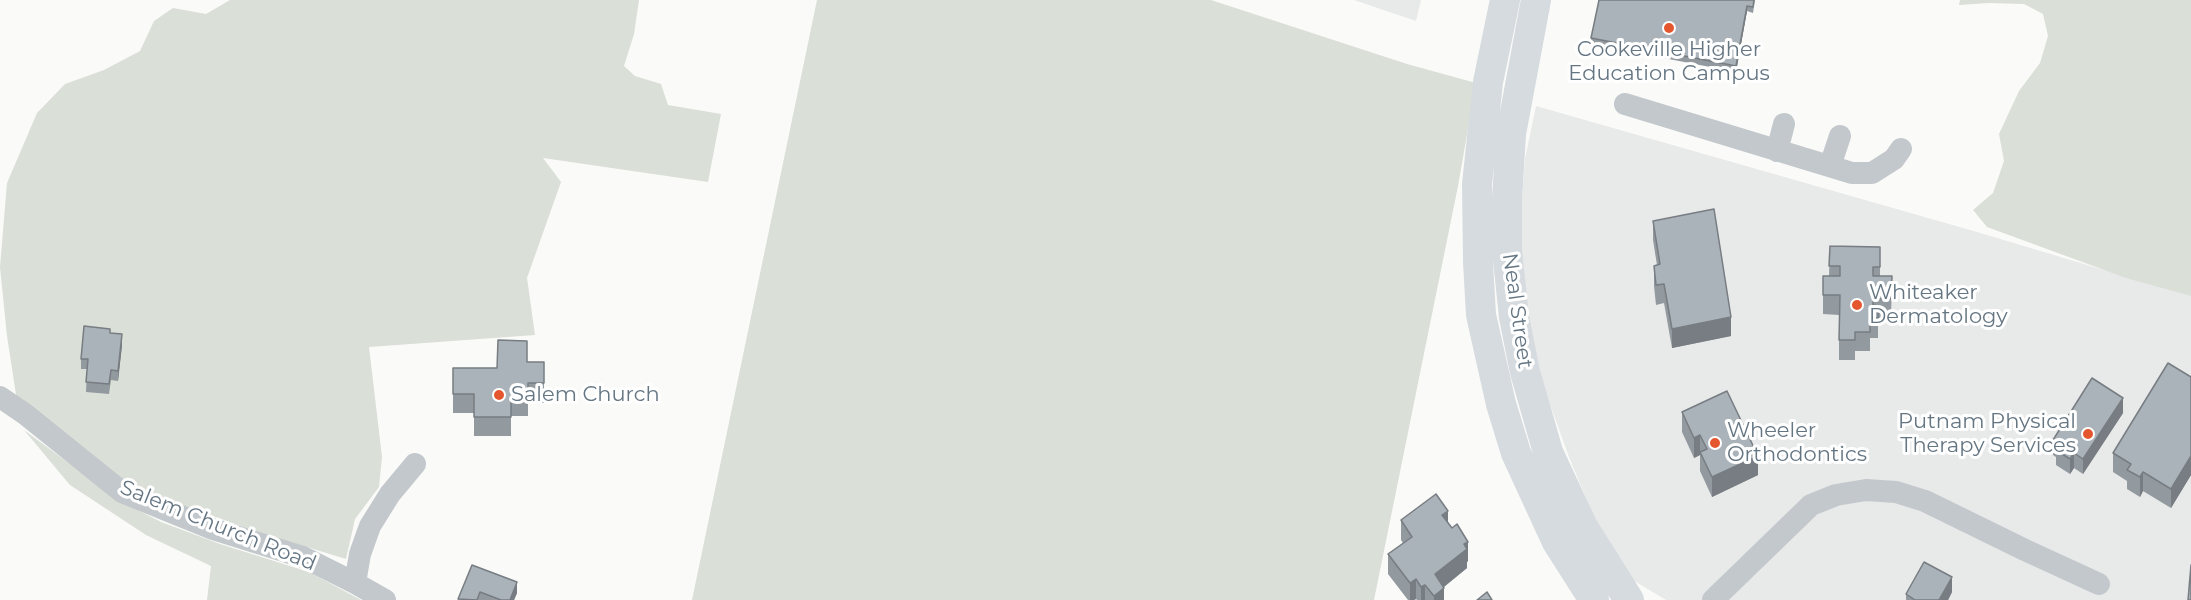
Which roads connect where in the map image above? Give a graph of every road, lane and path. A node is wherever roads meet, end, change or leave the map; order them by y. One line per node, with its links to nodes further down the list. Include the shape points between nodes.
1 (1505, 0): 10 (main road, Neal Street, via 1488,82 1476,184 1481,315)
2 (1536, 0): 9 (main road, Neal Street, via 1511,134 1507,200 1514,317)
3 (1625, 104): 7 (street)
4 (1784, 124): 7 (street)
5 (1840, 136): 8 (street)
6 (1901, 149): 8 (street, via 1894,159 1872,172 1852,173)
7 (1777, 151): 8 (street)
8 (1830, 166)
9 (1525, 372): 10 (main road); 17 (main road, Neal Street, via 1552,462 1583,527)
10 (1494, 377): 16 (main road, Neal Street, via 1516,453 1557,542)
11 (0, 397): 13 (street, Salem Church Road, via 122,492 213,529 303,557)
12 (415, 464): 13 (street, via 369,526)
13 (355, 583): 15 (street, Salem Church Road)
14 (2099, 584): 18 (street, via 1926,501 1896,492 1866,490 1836,495 1811,505)
15 (385, 600)
16 (1594, 600)
17 (1629, 600)
18 (1713, 600)

